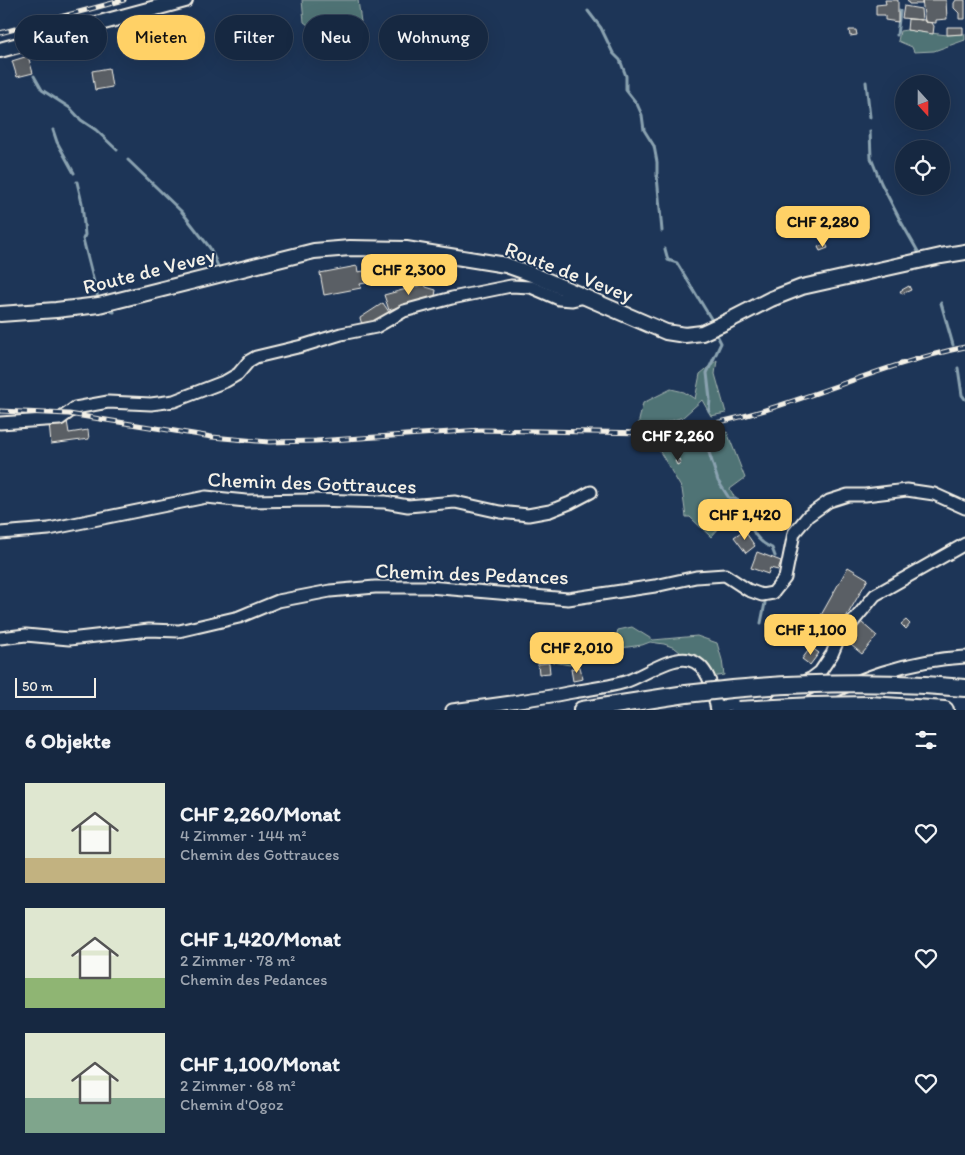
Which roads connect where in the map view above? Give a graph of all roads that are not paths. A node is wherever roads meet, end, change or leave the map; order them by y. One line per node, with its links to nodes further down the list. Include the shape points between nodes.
1 (185, 0): 2 (main road)
2 (0, 50)
3 (965, 252): 4 (main road, Route de Vevey, via 802,287 692,335 666,332)
4 (585, 297): 5 (main road, Route de Vevey, via 506,265 406,249 350,248 294,255 99,305); 6 (street, via 572,300 531,287 511,286 452,298 404,311 376,327 256,357 226,381 174,401 151,404 108,402 75,408 60,419)
5 (0, 314)
6 (0, 423)
7 (591, 492): 9 (street, Chemin des Gottrauces, via 550,511 528,515 455,502 408,506 385,502 246,501 206,497 49,529)
8 (965, 508): 11 (street, Chemin des Pedances, via 934,494 907,490 848,495 829,501 808,516 794,533 786,578 773,593 762,595 725,575 568,599 429,587 375,587 330,591 278,602 238,617 179,631 149,630 69,639)
9 (0, 532)
10 (965, 544): 16 (street, via 875,595 838,640 826,665 815,676 731,702)
11 (0, 638)
12 (965, 657): 18 (street, via 914,662 888,670)
13 (965, 688): 15 (highway, bridge, via 885,683 752,687)
14 (452, 710): 16 (street, via 610,686 686,659 704,671)
15 (582, 710)
16 (718, 710)
17 (738, 710): 19 (highway, bridge, via 870,705)
18 (793, 710)
19 (945, 710)

